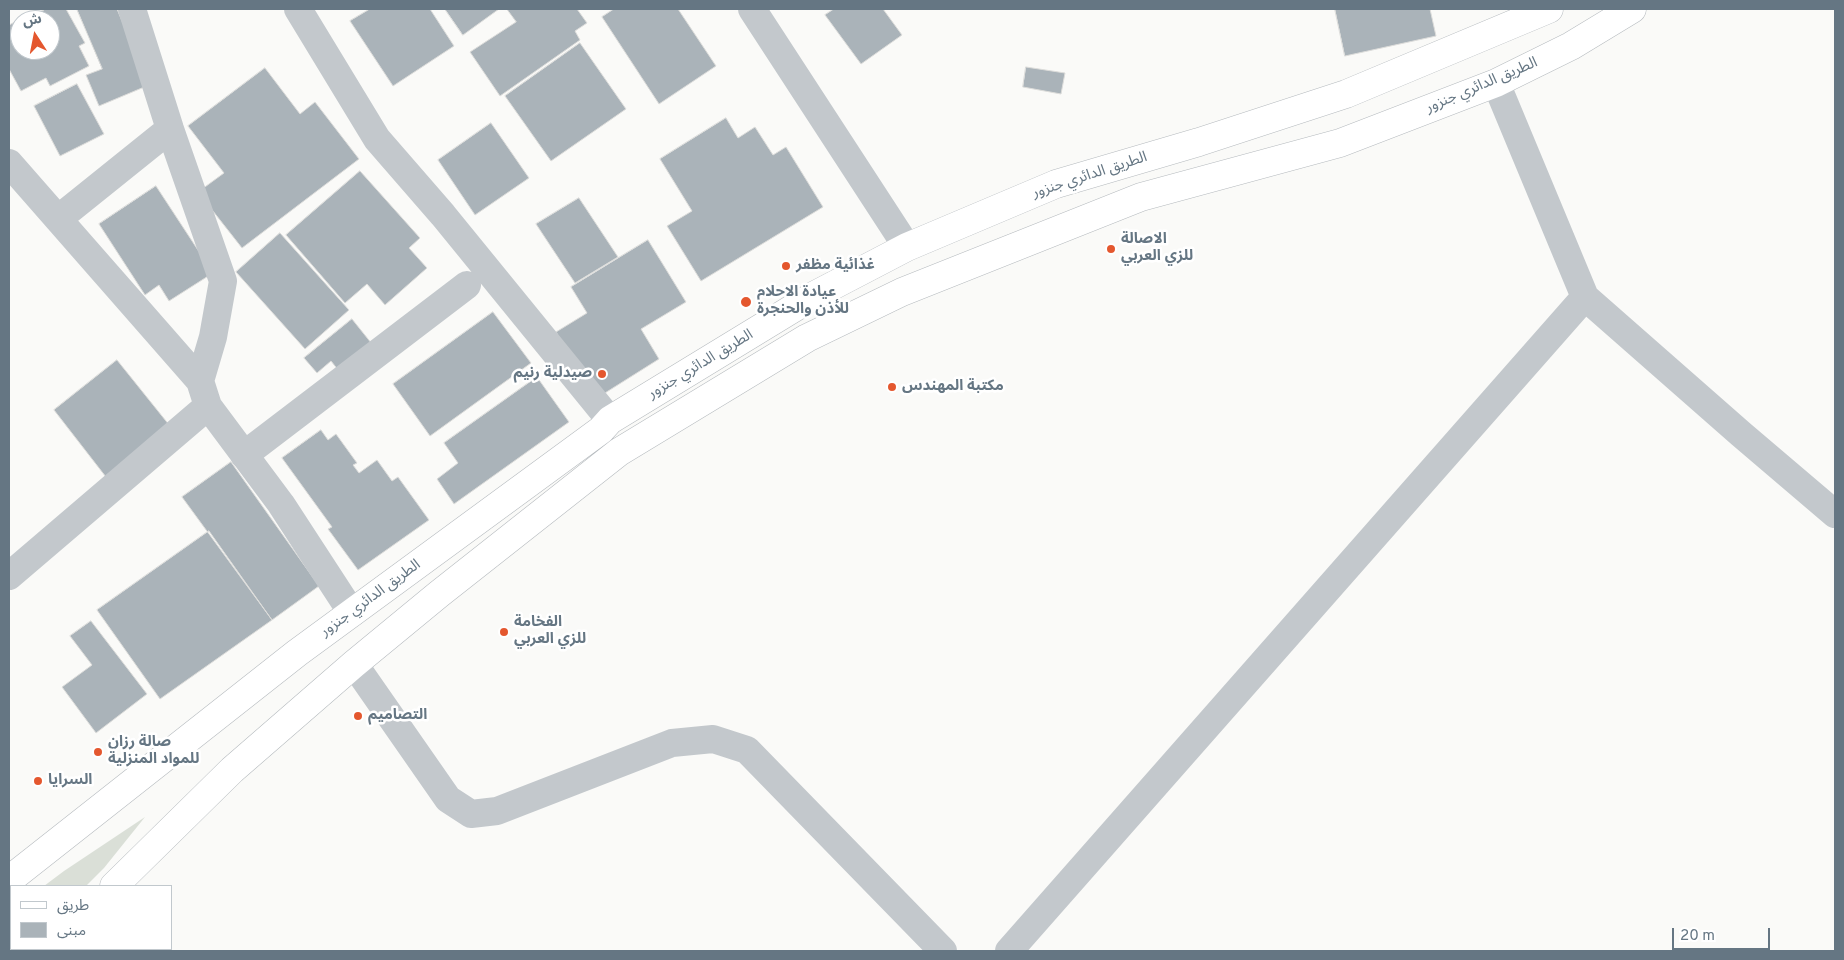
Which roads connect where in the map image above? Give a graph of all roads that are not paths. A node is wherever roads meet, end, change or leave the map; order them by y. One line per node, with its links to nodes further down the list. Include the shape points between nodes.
1 (132, 9): 7 (street)
2 (298, 9): 14 (street, via 377,139)
3 (752, 9): 10 (street)
4 (1549, 9): 10 (main road, الطريق الدائري جنزور, via 1346,94 1056,184)
5 (1632, 9): 6 (main road, الطريق الدائري جنزور, via 1571,46)
6 (1496, 83): 12 (street); 19 (main road, الطريق الدائري جنزور, via 1340,143 1141,198 902,292 807,338 619,452)
7 (170, 130): 9 (street); 13 (street, via 223,280)
8 (9, 164): 9 (street)
9 (58, 219): 13 (street)
10 (907, 247): 14 (main road, الطريق الدائري جنزور, via 815,295)
11 (467, 285): 15 (street)
12 (1585, 297): 16 (street); 25 (street)
13 (204, 394): 15 (street); 17 (street)
14 (610, 420): 18 (main road, الطريق الدائري جنزور, via 601,430)
15 (244, 455): 18 (street, via 281,504)
16 (1835, 514)
17 (9, 576)
18 (352, 613): 21 (main road, الطريق الدائري جنزور)
19 (354, 664): 20 (main road, الطريق الدائري جنزور, via 232,770); 24 (street, via 448,798 471,814 497,811 672,743 713,739 747,750)
20 (166, 836): 22 (main road, الطريق الدائري جنزور); 23 (main road)
21 (9, 880)
22 (115, 885)
23 (137, 885)
24 (943, 951)
25 (1009, 951)

